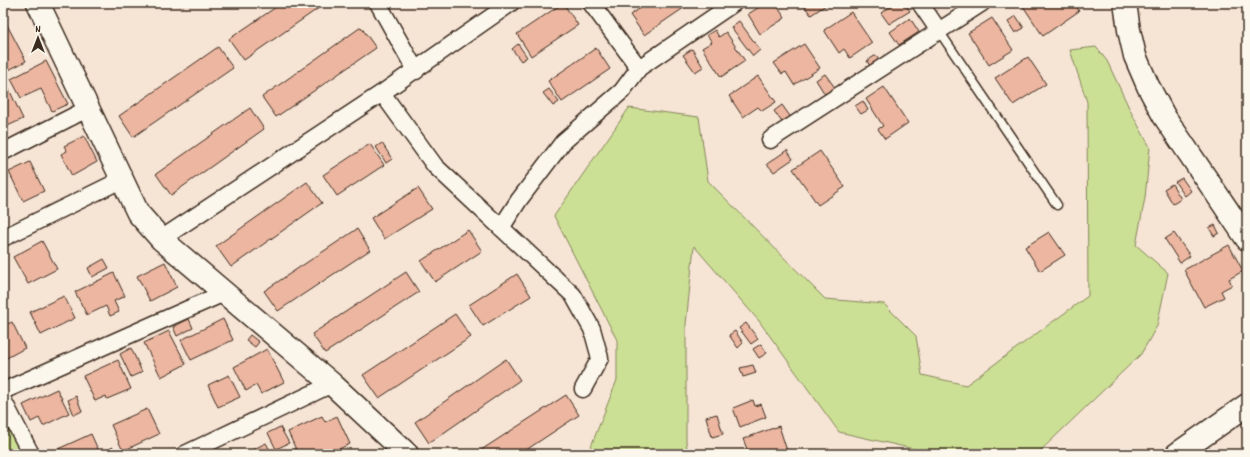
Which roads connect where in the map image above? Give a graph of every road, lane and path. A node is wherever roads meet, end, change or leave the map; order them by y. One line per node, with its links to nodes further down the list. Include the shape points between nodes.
1 (38, 3): 13 (street)
2 (378, 3): 11 (street)
3 (511, 3): 11 (street)
4 (591, 3): 10 (street)
5 (734, 3): 10 (street)
6 (920, 3): 9 (street)
7 (982, 3): 9 (street)
8 (1126, 3): 21 (street, via 1135,56 1148,86 1164,116)
9 (938, 31): 14 (street); 17 (lane)
10 (639, 68): 18 (street, via 622,91 563,142)
11 (416, 71): 12 (street)
12 (382, 94): 18 (street, via 435,166); 20 (street)
13 (88, 108): 15 (street); 16 (street)
14 (770, 140)
15 (3, 152)
16 (122, 180): 19 (street); 20 (street, via 138,213)
17 (1058, 205)
18 (501, 228): 24 (street, via 573,296 592,329 600,358)
19 (3, 238)
20 (162, 239): 22 (street)
21 (1247, 239)
22 (224, 293): 23 (street); 25 (street)
23 (332, 384): 29 (street); 30 (street)
24 (583, 389)
25 (3, 391)
26 (3, 400): 28 (street)
27 (1247, 405): 31 (street)
28 (31, 454)
29 (185, 454)
30 (407, 454)
31 (1177, 454)

